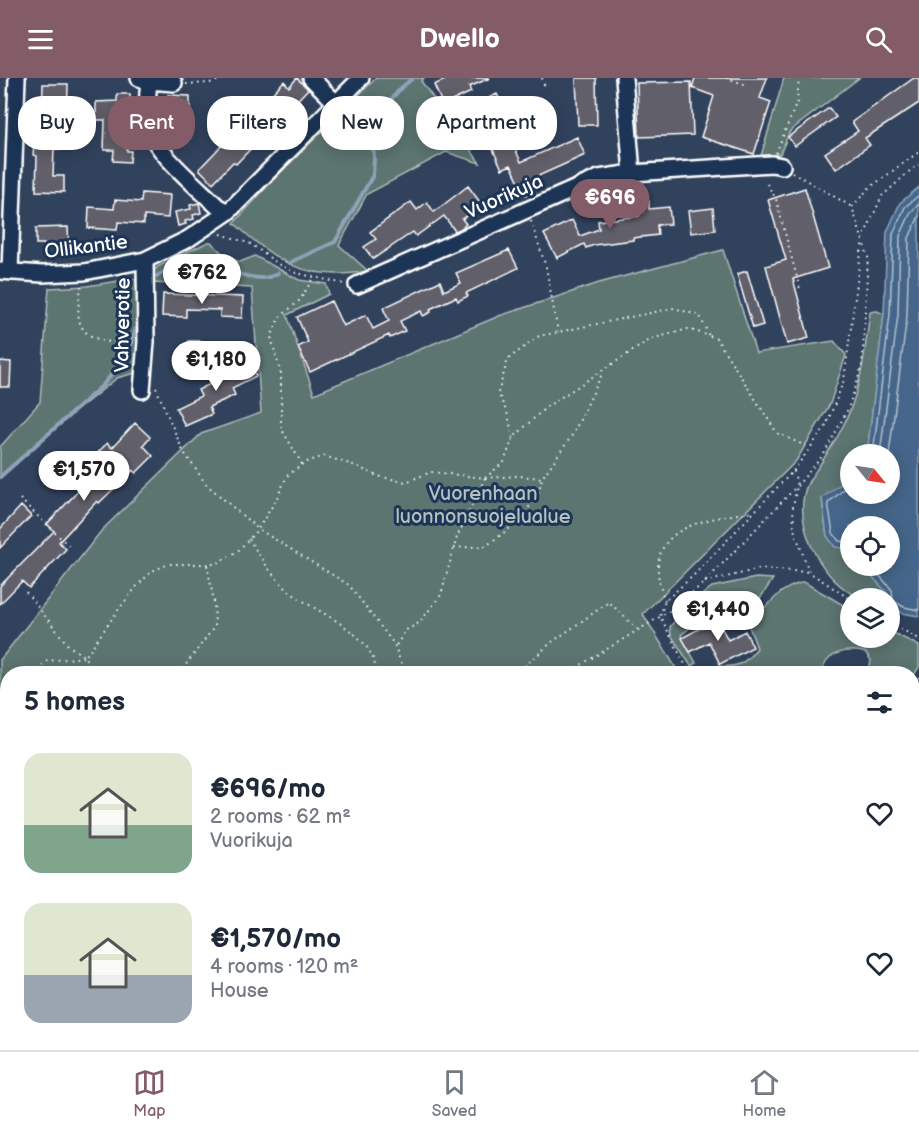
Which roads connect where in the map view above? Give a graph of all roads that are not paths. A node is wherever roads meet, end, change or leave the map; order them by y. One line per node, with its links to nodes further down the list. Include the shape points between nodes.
1 (17, 78): 14 (street)
2 (311, 78): 7 (street)
3 (361, 78): 8 (street, Ollikantie)
4 (624, 78): 11 (street)
5 (144, 80): 6 (street); 12 (street, via 151,134 164,153 218,207)
6 (174, 83)
7 (330, 96)
8 (342, 96)
9 (320, 118): 12 (street, Ollikantie)
10 (777, 165): 11 (street, Vuorikuja)
11 (632, 173): 15 (street, Vuorikuja, via 599,178)
12 (228, 212): 13 (street, Ollikantie, via 188,239)
13 (145, 260): 14 (street, Ollikantie, via 84,272); 16 (street, Vahverotie)
14 (5, 271)
15 (357, 285)
16 (143, 383)

